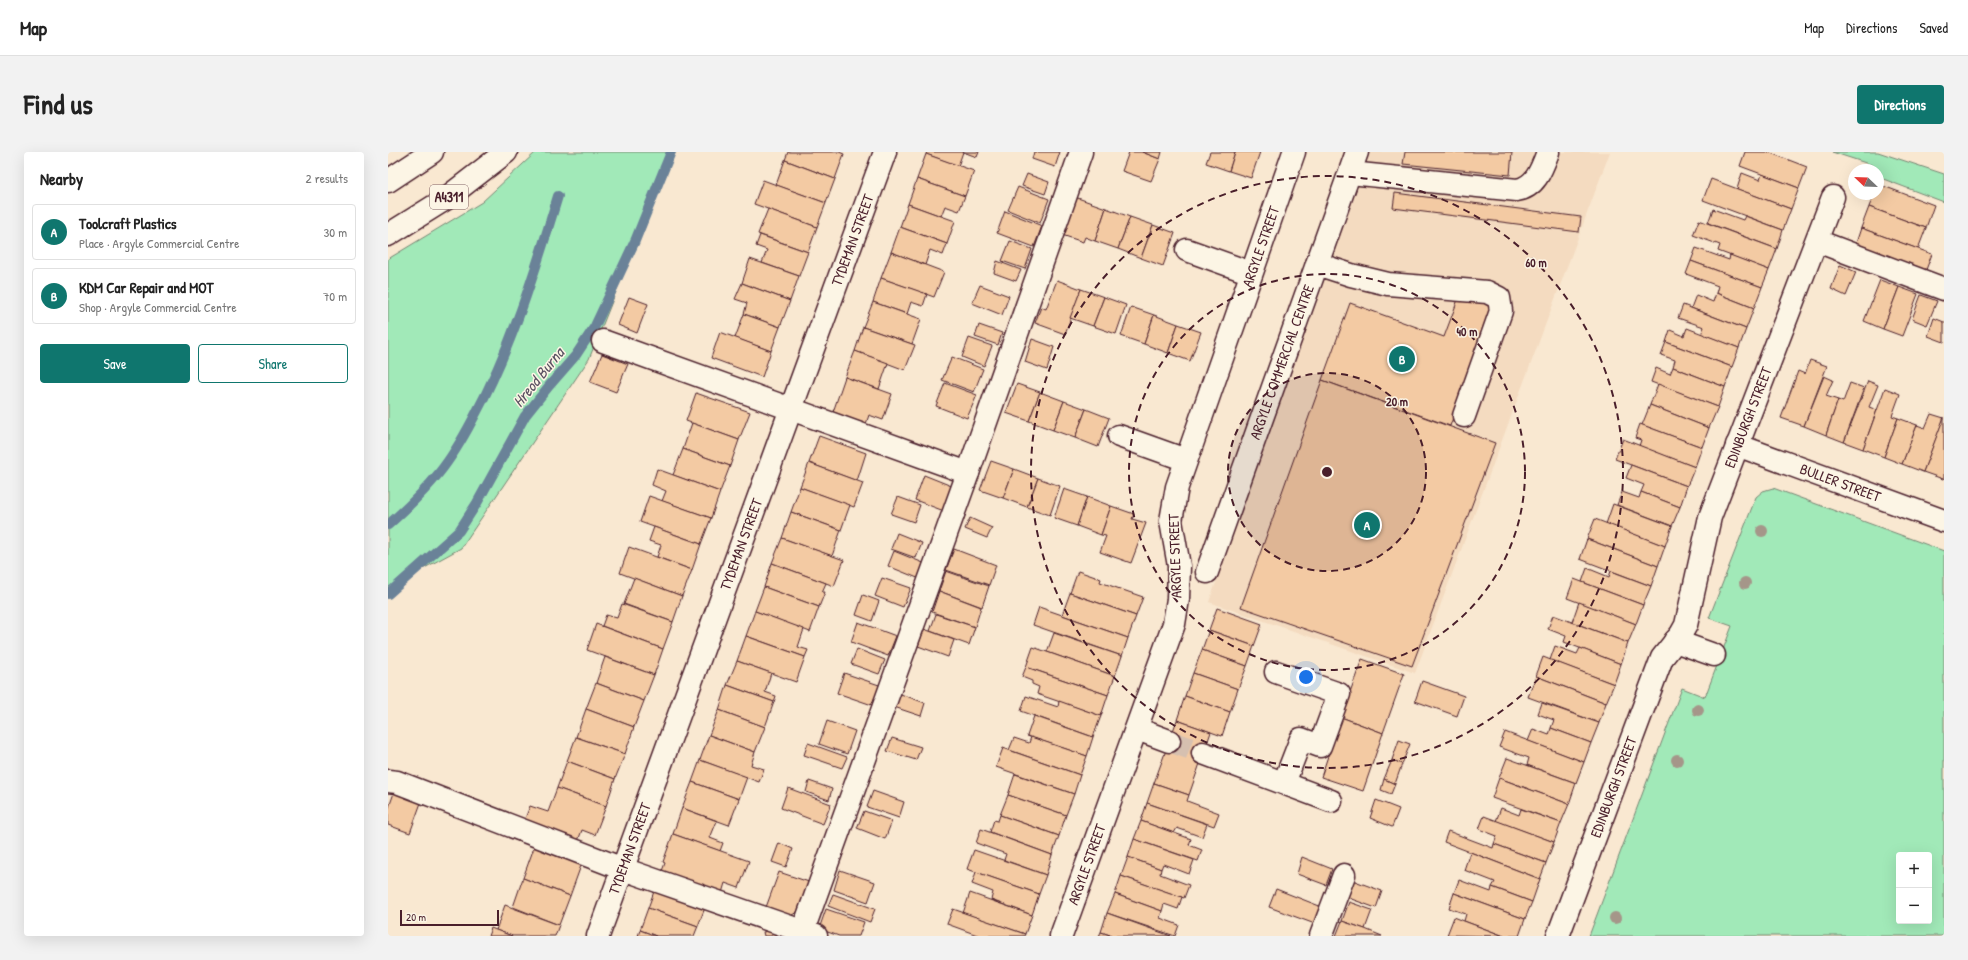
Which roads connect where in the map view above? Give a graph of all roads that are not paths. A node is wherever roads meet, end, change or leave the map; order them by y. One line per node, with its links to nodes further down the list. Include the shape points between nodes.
1 (432, 152): 9 (street)
2 (506, 152): 11 (street, A4311, via 444,200)
3 (885, 152): 18 (street, TYDEMAN STREET)
4 (1080, 152): 23 (street)
5 (1294, 152): 15 (street, ARGYLE STREET)
6 (1358, 152): 8 (street, ARGYLE COMMERCIAL CENTRE)
7 (1548, 152): 8 (street, via 1537,177 1524,189 1517,190)
8 (1350, 173): 14 (street, ARGYLE COMMERCIAL CENTRE)
9 (388, 180)
10 (1834, 197): 12 (street, EDINBURGH STREET)
11 (388, 235)
12 (1817, 241): 16 (street); 21 (street, EDINBURGH STREET)
13 (1187, 250): 15 (street)
14 (1317, 264): 19 (street, via 1388,284 1487,292 1499,298 1501,310); 25 (street, ARGYLE COMMERCIAL CENTRE)
15 (1251, 273): 22 (street, ARGYLE STREET)
16 (1944, 289)
17 (603, 341): 18 (street)
18 (791, 410): 23 (street); 35 (street, TYDEMAN STREET)
19 (1464, 416)
20 (1119, 436): 22 (street)
21 (1737, 445): 24 (street, BULLER STREET); 26 (street, EDINBURGH STREET, via 1710,517 1689,616)
22 (1186, 460): 29 (street, ARGYLE STREET, via 1177,487 1171,521 1179,566 1174,624)
23 (968, 473): 37 (street)
24 (1944, 521)
25 (1207, 572)
26 (1676, 641): 27 (street); 41 (street, EDINBURGH STREET, via 1662,658)
27 (1714, 655)
28 (1276, 672): 33 (street, via 1339,694 1320,746 1301,739)
29 (1137, 729): 30 (street); 39 (street, ARGYLE STREET)
30 (1169, 741)
31 (1203, 754): 33 (street)
32 (388, 781): 35 (street)
33 (1284, 783): 34 (street)
34 (1331, 801)
35 (623, 869): 37 (street); 38 (street, TYDEMAN STREET)
36 (1344, 875): 40 (street)
37 (807, 934)
38 (598, 936)
39 (1061, 936)
40 (1321, 936)
41 (1558, 936)

